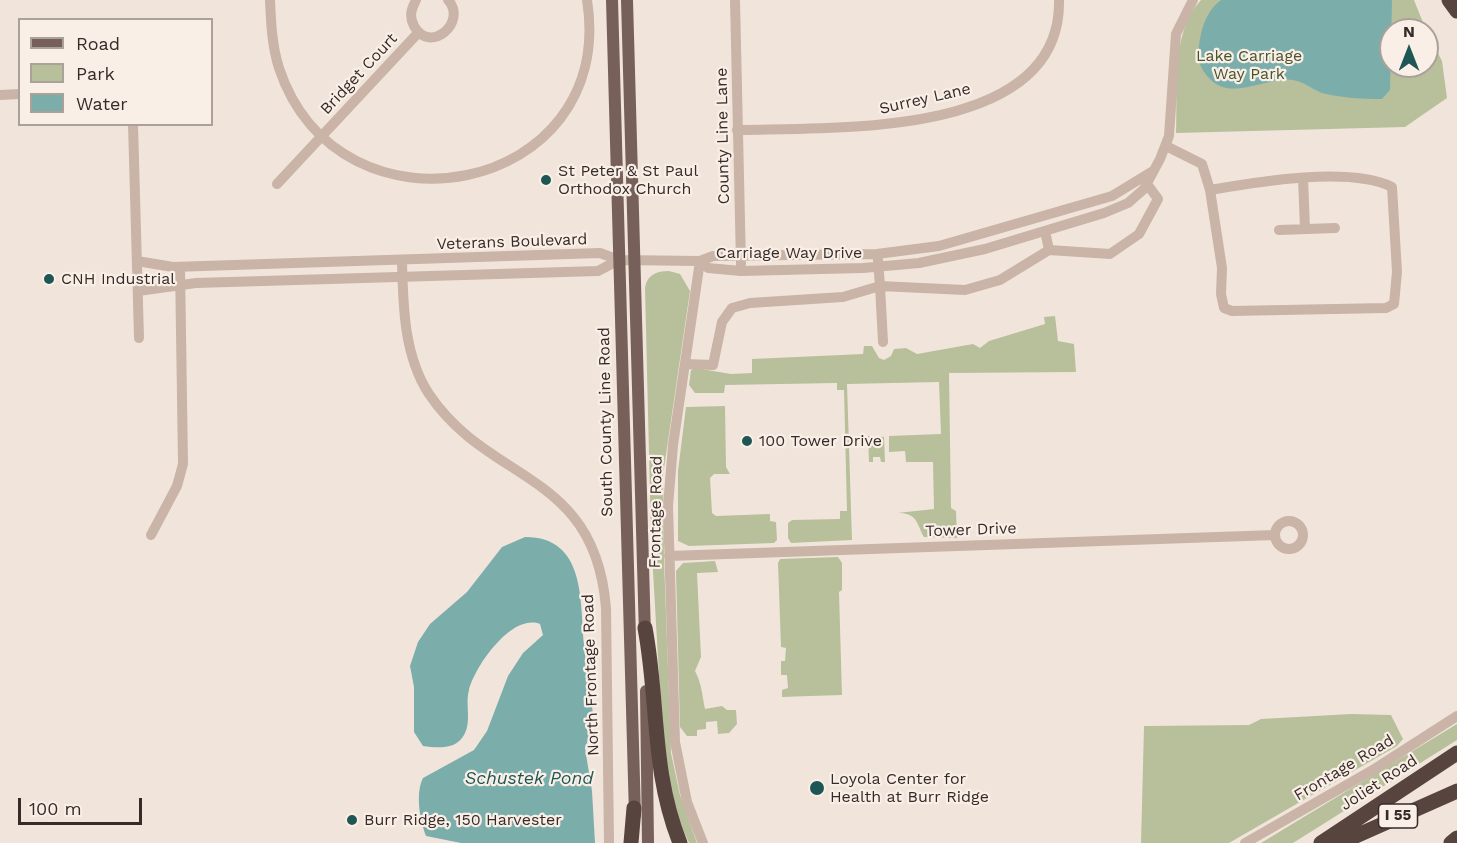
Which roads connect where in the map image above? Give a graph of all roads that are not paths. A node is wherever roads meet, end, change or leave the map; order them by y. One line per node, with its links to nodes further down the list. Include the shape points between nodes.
1 (270, 0): 17 (street, via 272,38 283,79 296,104)
2 (416, 0): 12 (street, Bridget Court, via 410,10)
3 (448, 0): 12 (street, Bridget Court, via 454,13 451,28 438,38)
4 (587, 0): 17 (street, via 590,40 580,84 550,132 513,159 469,176 422,180 366,165)
5 (612, 0): 35 (main road, South County Line Road)
6 (627, 0): 36 (main road, South County Line Road)
7 (735, 0): 16 (street, County Line Lane)
8 (1059, 0): 16 (street, Surrey Lane, via 1058,23 1046,53 1025,80 998,96 899,123)
9 (1192, 0): 18 (street, Carriage Way Drive, via 1176,34)
10 (1449, 0): 11 (highway)
11 (1457, 11)
12 (418, 33): 17 (street, Bridget Court)
13 (18, 94): 14 (street)
14 (0, 95)
15 (133, 126): 37 (street)
16 (737, 130): 33 (street, County Line Lane)
17 (321, 136): 21 (street, Bridget Court)
18 (1166, 146): 19 (street, Carriage Way Drive); 23 (street, via 1202,164)
19 (1153, 171): 22 (street, Carriage Way Drive); 24 (street, Carriage Way Drive, via 1112,196)
20 (1303, 178): 23 (street); 23 (street, via 1382,182 1392,187 1397,272 1394,304 1386,308 1224,308); 27 (street)
21 (277, 184)
22 (1147, 184): 25 (street, Carriage Way Drive, via 1128,203); 31 (street, via 1158,199 1139,234 1110,254)
23 (1210, 190)
24 (1085, 204): 25 (street); 30 (street, Carriage Way Drive)
25 (1090, 218): 29 (street, Carriage Way Drive)
26 (1335, 228): 27 (street)
27 (1305, 229): 28 (street)
28 (1279, 230)
29 (1045, 231): 31 (street); 34 (street, Carriage Way Drive)
30 (939, 246): 32 (street, Carriage Way Drive); 34 (street)
31 (1048, 250): 45 (street, via 1000,280 965,290)
32 (877, 254): 33 (street, Carriage Way Drive); 41 (street)
33 (741, 257): 39 (street, Carriage Way Drive, via 713,256); 42 (street, County Line Lane)
34 (941, 259): 41 (street, Carriage Way Drive)
35 (619, 260): 36 (street); 38 (street, Veterans Boulevard, via 600,253); 43 (street, Veterans Boulevard, via 598,270); 57 (main road, South County Line Road)
36 (634, 260): 39 (street); 53 (main road, South County Line Road)
37 (137, 261): 40 (street, Veterans Boulevard); 46 (street)
38 (402, 261): 40 (street, Veterans Boulevard); 43 (street, North Frontage Road)
39 (700, 261): 42 (street, Carriage Way Drive, via 708,268); 49 (street, Frontage Road)
40 (180, 267): 44 (street)
41 (879, 267): 42 (street, Carriage Way Drive); 45 (street)
42 (741, 271)
43 (402, 278): 44 (street, Veterans Boulevard); 59 (street, North Frontage Road, via 409,345 429,394 464,433 563,504 592,549 606,608)
44 (180, 284): 46 (street, Veterans Boulevard); 50 (street, via 183,464 177,486)
45 (880, 286): 48 (street); 49 (street, via 843,297 750,303 732,308 722,322 713,365)
46 (138, 291): 47 (street)
47 (139, 338)
48 (883, 342)
49 (685, 363): 52 (street, Frontage Road, via 673,445)
50 (152, 535)
51 (1275, 535): 52 (street, Tower Drive)
52 (669, 556): 64 (street, Frontage Road, via 675,742 687,802)
53 (645, 628): 62 (main road, South County Line Road); 63 (highway, via 652,664 657,752)
54 (1457, 716): 65 (street, Frontage Road)
55 (1457, 753): 66 (highway, Joliet Road)
56 (1457, 791): 67 (highway, I 55)
57 (634, 808): 60 (highway); 61 (main road, South County Line Road)
58 (1457, 838): 68 (highway)
59 (609, 843)
60 (631, 843)
61 (636, 843)
62 (648, 843)
63 (680, 843)
64 (704, 843)
65 (1245, 843)
66 (1321, 843)
67 (1340, 843)
68 (1451, 843)

